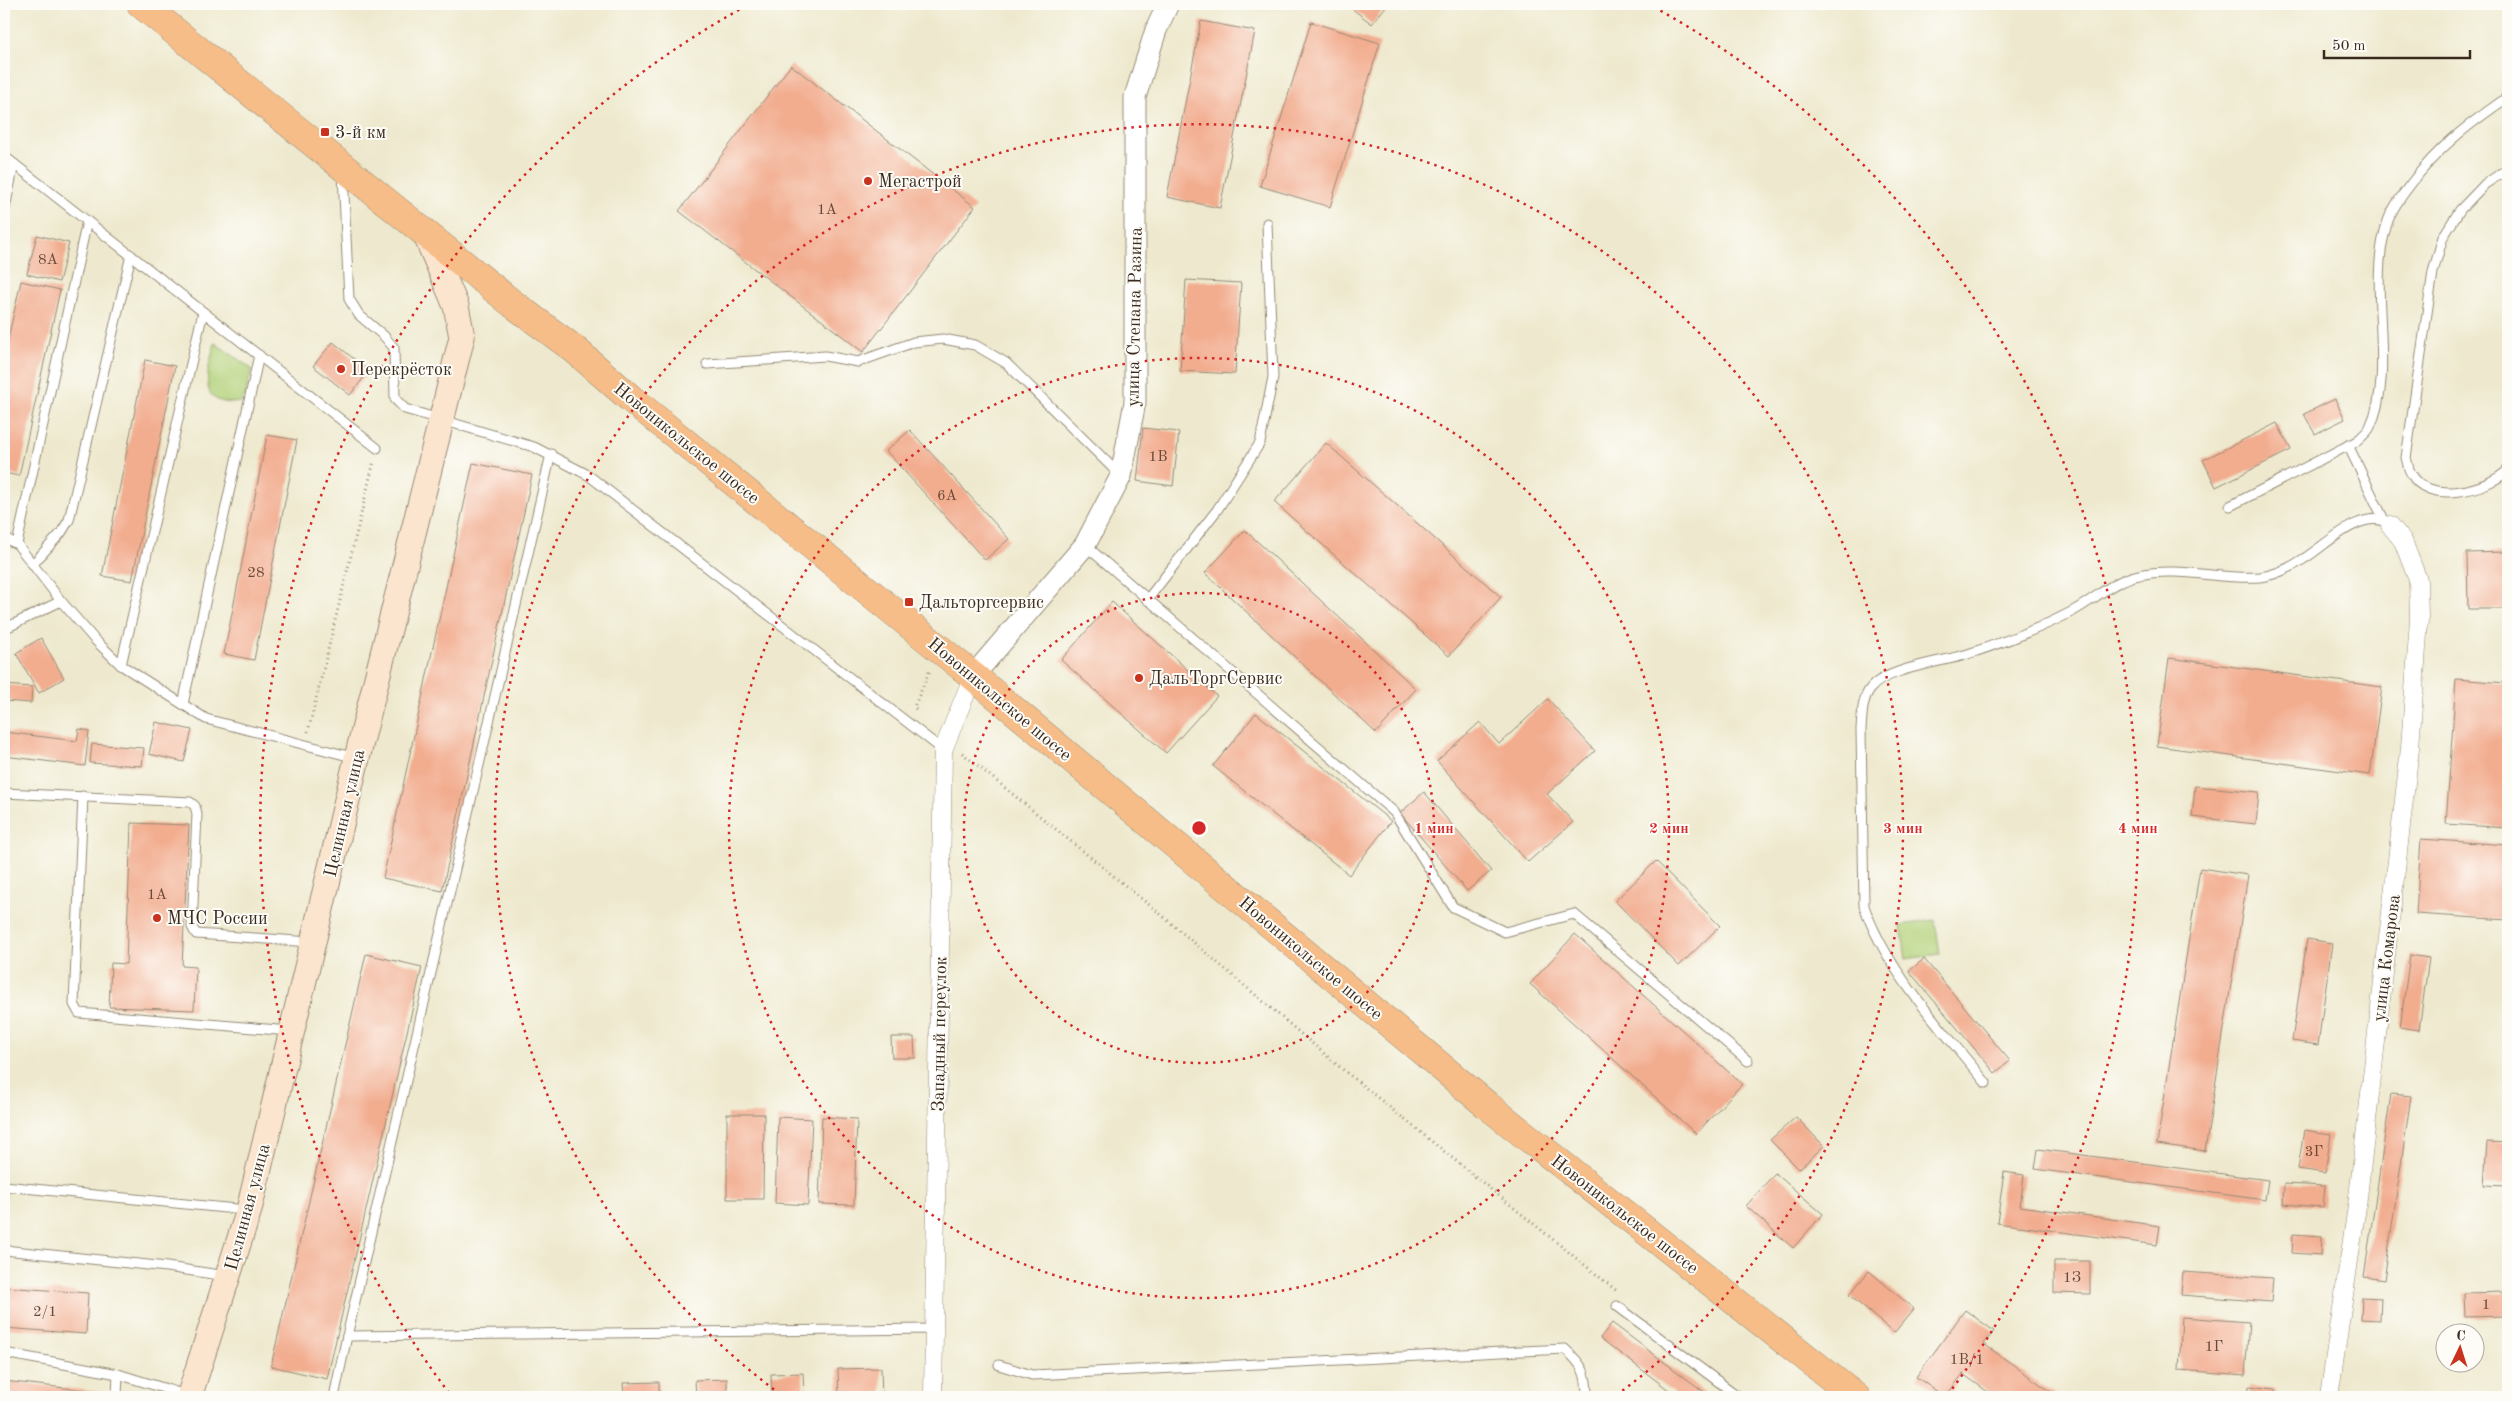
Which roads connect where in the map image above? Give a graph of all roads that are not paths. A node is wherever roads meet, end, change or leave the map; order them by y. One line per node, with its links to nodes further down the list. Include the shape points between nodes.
1 (142, 4): 6 (highway, Новоникольское шоссе)
2 (1168, 4): 21 (street, улица Степана Разина, via 1156,30 1135,97 1135,402)
3 (2508, 97): 17 (lane, via 2466,126 2430,158 2399,199 2387,223 2378,288 2382,357 2378,398 2370,428)
4 (4, 156): 5 (lane)
5 (14, 164): 8 (lane); 9 (lane)
6 (342, 166): 11 (highway, Новоникольское шоссе); 16 (lane, via 349,299 359,315 394,348 395,399 405,409)
7 (2508, 169): 20 (lane, via 2485,184 2460,210 2443,237 2433,272 2406,458 2414,477 2434,491 2470,490)
8 (4, 213)
9 (87, 221): 12 (lane); 25 (lane)
10 (1266, 222): 28 (lane, via 1273,377 1260,443 1217,510)
11 (424, 231): 16 (main road, Целинная улица, via 456,306 462,337); 32 (highway, Новоникольское шоссе, via 574,349)
12 (131, 255): 13 (lane); 27 (lane, via 69,520)
13 (203, 312): 14 (lane); 31 (lane)
14 (259, 355): 18 (lane); 33 (lane)
15 (707, 364): 21 (lane, via 825,356 858,362 914,342 943,339 975,345 1006,363)
16 (441, 420): 19 (lane, via 495,434); 35 (main road, Целинная улица)
17 (2348, 445): 22 (lane); 23 (lane)
18 (377, 448)
19 (551, 454): 34 (lane, via 588,475); 48 (lane)
20 (2508, 470)
21 (1121, 476): 26 (street, улица Степана Разина)
22 (2230, 506)
23 (2387, 522): 41 (lane, via 2370,519 2342,531 2304,559 2260,577 2138,575 2018,638 1955,659 1908,669 1886,677 1870,689 1861,729 1864,906 1874,934 1905,982); 59 (street, улица Комарова, via 2404,541 2418,580 2419,619 2411,738 2358,1196)
24 (4, 538): 25 (lane)
25 (17, 544): 27 (lane)
26 (1085, 545): 28 (lane); 32 (street, улица Степана Разина)
27 (33, 564): 29 (lane)
28 (1147, 600): 40 (lane, via 1394,812 1453,907 1505,932 1574,914)
29 (61, 601): 30 (lane); 31 (lane)
30 (4, 629)
31 (121, 665): 33 (lane)
32 (973, 676): 34 (street, Западный переулок); 58 (highway, Новоникольское шоссе, via 1488,1106)
33 (183, 704): 35 (lane, via 206,719)
34 (945, 745): 47 (street, Западный переулок)
35 (357, 758): 38 (main road, Целинная улица)
36 (4, 793): 37 (lane)
37 (83, 796): 38 (lane, via 190,802 195,806 192,927 196,934); 39 (lane, via 74,1004 79,1013)
38 (314, 942): 39 (main road, Целинная улица)
39 (292, 1032): 43 (main road, Целинная улица)
40 (1748, 1061)
41 (1986, 1083)
42 (4, 1186): 43 (lane)
43 (249, 1210): 45 (main road, Целинная улица)
44 (4, 1250): 45 (lane)
45 (228, 1276): 53 (main road, Целинная улица)
46 (1617, 1306): 57 (lane)
47 (934, 1329): 48 (lane); 55 (street, Западный переулок)
48 (347, 1336): 54 (lane)
49 (4, 1353): 51 (lane)
50 (999, 1365): 56 (lane, via 1032,1375 1565,1349 1580,1362 1587,1379)
51 (118, 1374): 52 (lane); 53 (lane)
52 (117, 1397)
53 (190, 1397)
54 (334, 1397)
55 (933, 1397)
56 (1587, 1397)
57 (1739, 1397)
58 (1856, 1397)
59 (2328, 1397)

